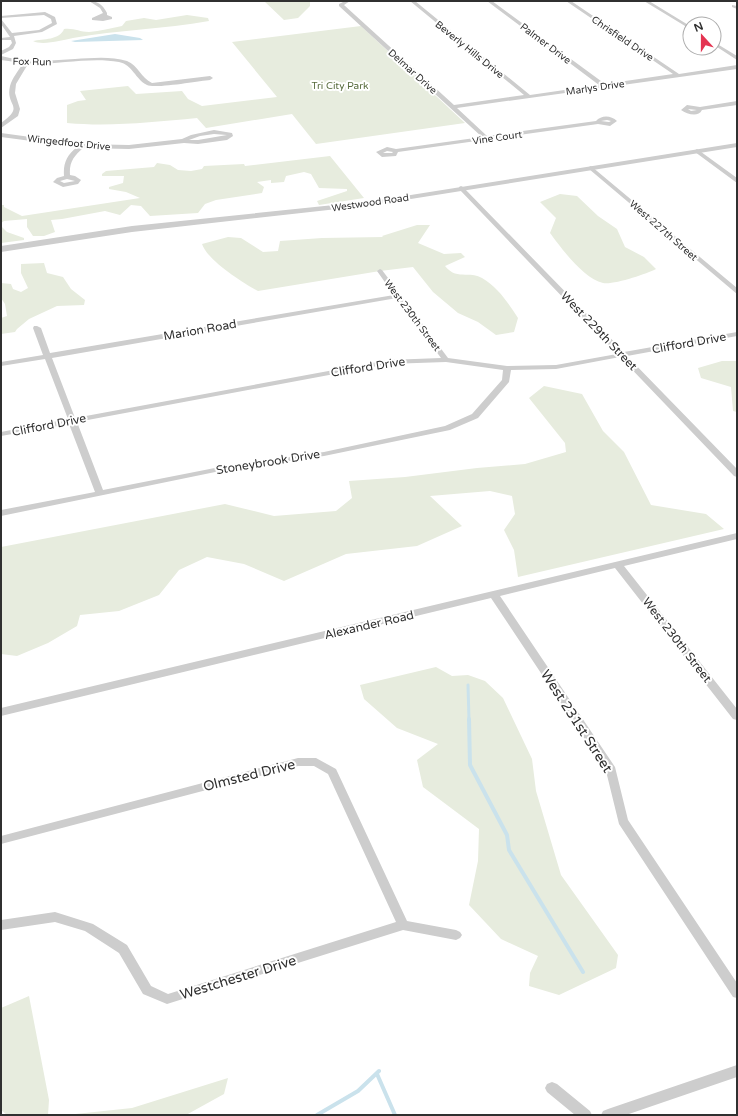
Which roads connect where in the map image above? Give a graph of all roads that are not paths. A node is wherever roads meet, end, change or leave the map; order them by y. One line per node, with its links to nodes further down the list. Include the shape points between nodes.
1 (92, 1): 7 (street, via 103,8)
2 (412, 1): 21 (street, Beverly Hills Drive)
3 (489, 1): 20 (street, Palmer Drive)
4 (568, 1): 18 (street, Chrisfield Drive)
5 (646, 1): 9 (street)
6 (345, 2): 23 (street, Delmar Drive, via 342,6)
7 (104, 15)
8 (1, 19): 10 (street); 10 (street, via 45,13 53,18 55,23 35,33)
9 (682, 23)
10 (12, 37): 11 (street); 13 (street, via 14,44)
11 (1, 39)
12 (722, 48): 15 (street)
13 (1, 53)
14 (1, 58): 16 (street, Fox Run)
15 (737, 58)
16 (26, 62): 19 (street, Fox Run, via 124,62 131,65 143,81 151,85); 26 (street, via 13,84 12,93 17,109 15,116)
17 (737, 67): 18 (street, Marlys Drive)
18 (679, 76): 20 (street, Marlys Drive)
19 (210, 78)
20 (604, 86): 21 (street, Marlys Drive)
21 (528, 96): 23 (street, Marlys Drive)
22 (737, 103): 24 (street)
23 (453, 107): 28 (street, Delmar Drive)
24 (700, 109)
25 (598, 122): 28 (street, Vine Court)
26 (1, 126)
27 (1, 135): 31 (street, Wingedfoot Drive)
28 (486, 138): 32 (street, Vine Court)
29 (184, 140): 29 (street, Wingedfoot Drive, via 198,142 230,136 228,132 220,131 190,136); 31 (street, Wingedfoot Drive, via 129,147)
30 (737, 145): 33 (street, Westwood Road)
31 (82, 146): 35 (street, via 70,157 66,165)
32 (396, 151)
33 (697, 151): 34 (street, Westwood Road); 36 (street)
34 (592, 168): 37 (street, Westwood Road); 40 (street, West 227th Street)
35 (67, 177)
36 (737, 181)
37 (462, 188): 38 (street, Westwood Road, via 373,203 132,229); 44 (street, West 229th Street)
38 (1, 249)
39 (380, 271): 41 (street, West 230th Street)
40 (737, 292)
41 (398, 296): 45 (street, Marion Road); 46 (street, West 230th Street)
42 (37, 328): 45 (street)
43 (737, 334): 44 (street, Clifford Drive)
44 (622, 355): 48 (street, Clifford Drive, via 556,367); 51 (street, West 229th Street)
45 (49, 356): 47 (street, Marion Road); 49 (street)
46 (446, 360): 48 (street, Clifford Drive); 49 (street, Clifford Drive, via 388,362)
47 (1, 364)
48 (507, 368): 52 (street, Stoneybrook Drive, via 506,380 475,416 447,428 324,454 225,468)
49 (72, 420): 50 (street, Clifford Drive); 52 (street)
50 (1, 434)
51 (737, 474)
52 (100, 494): 53 (street, Stoneybrook Drive)
53 (1, 513)
54 (737, 536): 55 (street, Alexander Road)
55 (618, 565): 56 (street, Alexander Road); 58 (street, West 230th Street)
56 (495, 596): 57 (street, Alexander Road); 63 (street, West 231st Street, via 611,770 623,821)
57 (1, 712)
58 (737, 716)
59 (1, 840): 61 (street, Olmsted Drive, via 298,762 316,762 332,772)
60 (1, 925): 61 (street, Westchester Drive, via 55,917 89,927 123,949 147,990 168,999)
61 (403, 925): 62 (street, Westchester Drive)
62 (456, 935)
63 (737, 993)
64 (737, 1071): 67 (street)
65 (552, 1088): 66 (street)
66 (585, 1115)
67 (608, 1115)

